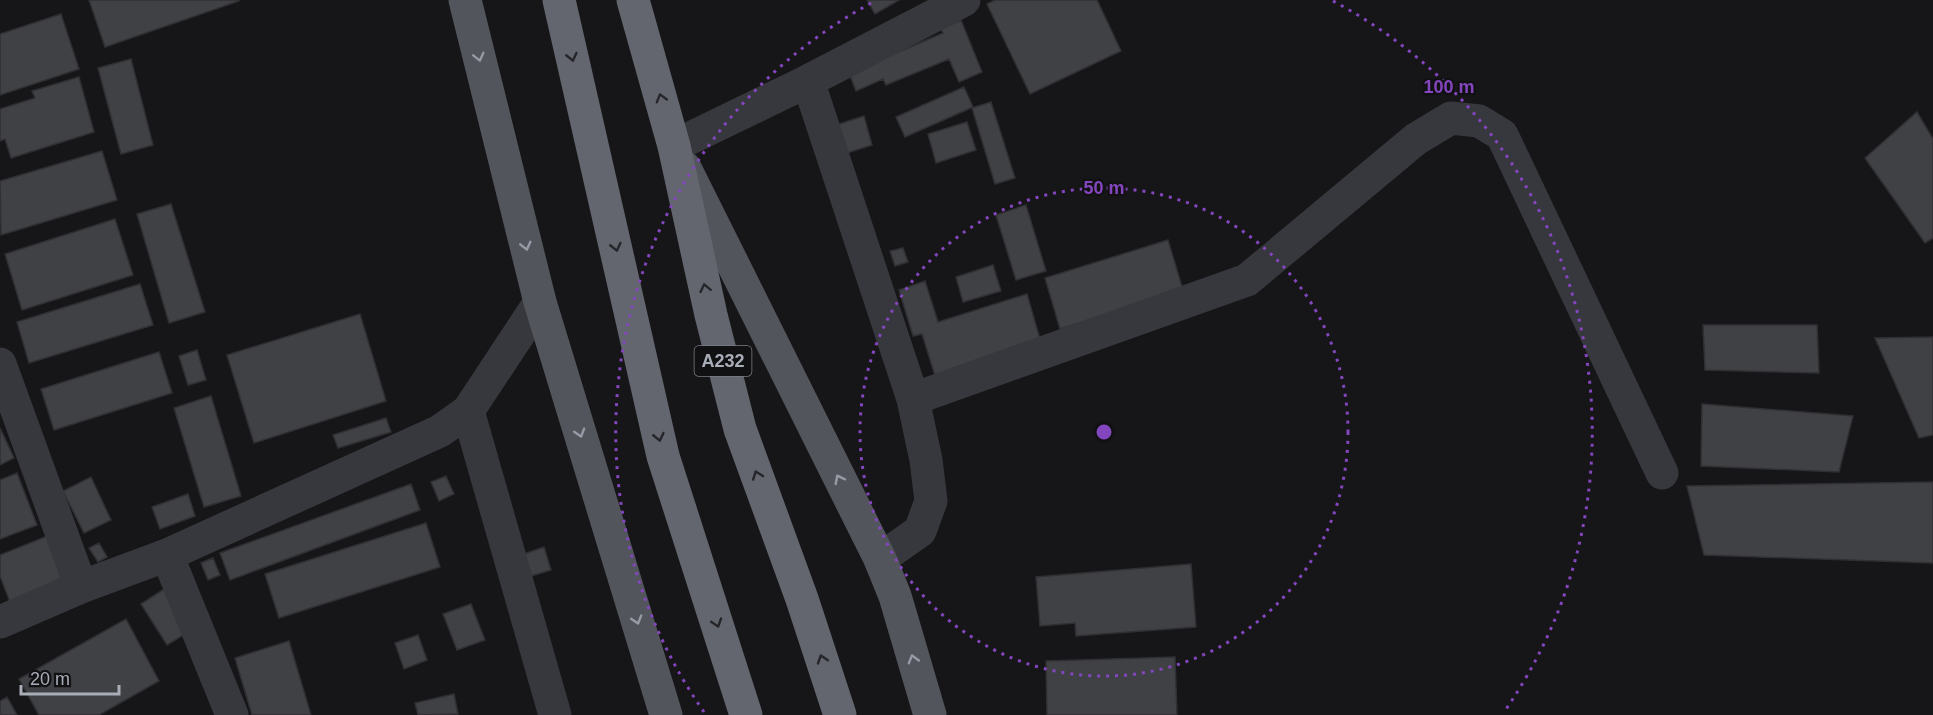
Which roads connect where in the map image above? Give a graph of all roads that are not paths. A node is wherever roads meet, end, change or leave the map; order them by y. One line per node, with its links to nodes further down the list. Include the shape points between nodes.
1 (465, 0): 7 (main road, one-way to 7)
2 (559, 0): 19 (highway, one-way to 19, via 663,456)
3 (633, 0): 6 (highway, A232, one-way to 3)
4 (964, 0): 5 (street)
5 (808, 81): 6 (street); 9 (street)
6 (674, 146): 13 (main road, one-way to 6); 20 (highway, A232, one-way to 6, via 740,429)
7 (540, 302): 10 (street); 18 (main road, one-way to 18)
8 (0, 364): 14 (street)
9 (913, 399): 11 (street, via 1247,280 1416,139 1451,118 1479,121 1502,135); 13 (street, via 931,501 920,531)
10 (468, 411): 12 (street, via 440,431); 17 (street)
11 (1662, 473)
12 (167, 555): 14 (street); 16 (street)
13 (880, 559): 21 (main road, one-way to 13)
14 (81, 587): 15 (street)
15 (0, 622)
16 (232, 715)
17 (555, 715)
18 (666, 715)
19 (746, 715)
20 (840, 715)
21 (930, 715)

